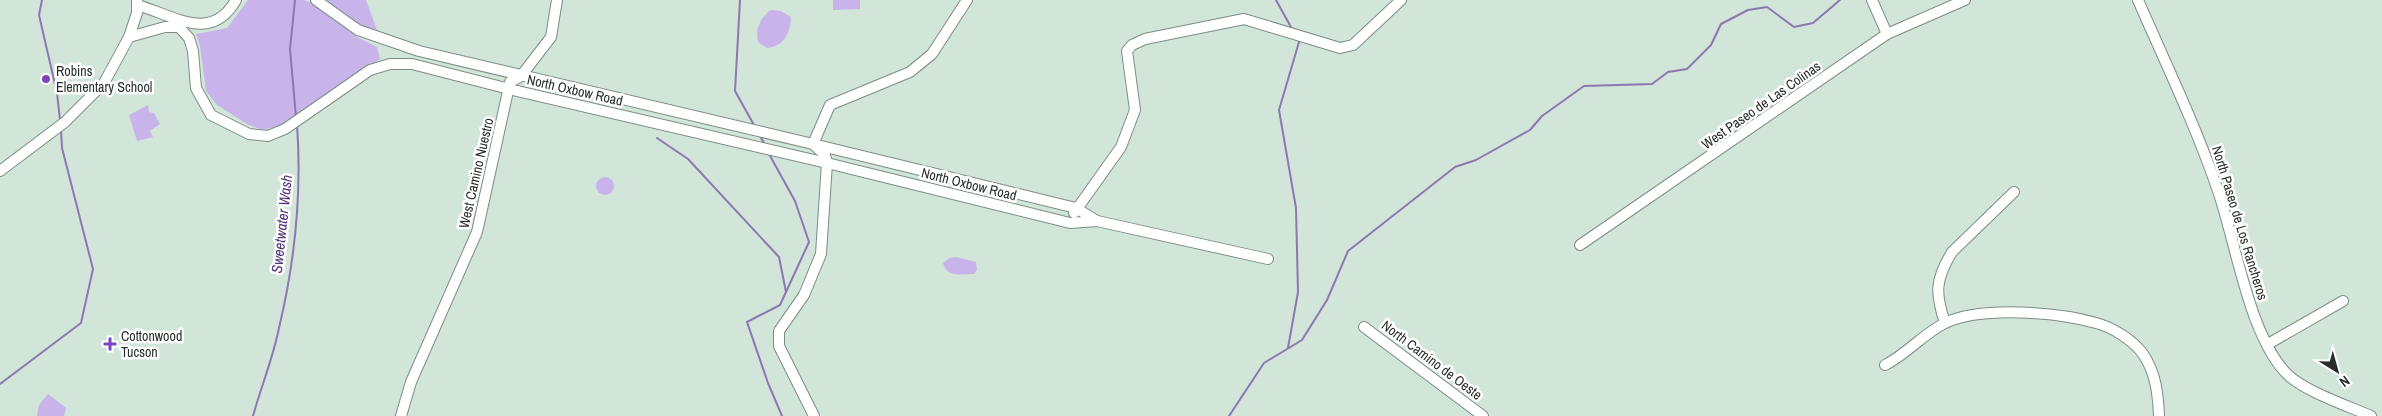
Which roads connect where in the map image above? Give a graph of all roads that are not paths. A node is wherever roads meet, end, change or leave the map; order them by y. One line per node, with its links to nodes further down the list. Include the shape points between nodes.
1 (236, 0): 9 (street, via 220,20 201,25 180,21)
2 (316, 0): 12 (street, North Oxbow Road, via 358,30 376,38 419,52)
3 (557, 0): 12 (street, via 551,37)
4 (967, 0): 14 (street, via 932,54 910,72 830,104)
5 (1401, 0): 18 (street, via 1353,44 1340,48 1244,19 1132,44 1127,51 1135,110 1121,147)
6 (1872, 0): 10 (street)
7 (1964, 0): 10 (street, West Paseo de Las Colinas)
8 (2138, 0): 26 (street, North Paseo de Los Rancheros, via 2197,134 2215,182 2256,320)
9 (137, 3): 11 (street, via 138,12)
10 (1887, 34): 21 (street, West Paseo de Las Colinas)
11 (129, 37): 13 (street, North Oxbow Road, via 165,27 179,28 189,38 196,88 212,115 249,134 268,136 285,128 370,70 390,64 412,64); 16 (street, via 104,83 64,122)
12 (521, 76): 13 (street, via 510,82); 14 (street, North Oxbow Road)
13 (509, 89): 15 (street, North Oxbow Road); 28 (street, West Camino Nuestro, via 477,232 411,382)
14 (813, 144): 15 (street, via 825,155); 18 (street, North Oxbow Road)
15 (827, 163): 20 (street, North Oxbow Road); 29 (street, via 821,254 804,295 779,331 779,346)
16 (0, 171)
17 (2014, 192): 24 (street, via 1952,252 1945,263 1937,284)
18 (1076, 208): 19 (street, North Oxbow Road); 20 (street)
19 (1097, 220): 20 (street, North Oxbow Road); 22 (street, North Oxbow Road)
20 (1070, 223)
21 (1580, 245)
22 (1268, 259)
23 (2343, 302): 26 (street)
24 (1946, 323): 27 (street); 31 (street, via 2008,311 2096,323 2116,331 2142,353 2153,372)
25 (1364, 327): 30 (street, North Camino de Oeste)
26 (2268, 344): 32 (street, North Paseo de Los Rancheros, via 2287,375)
27 (1886, 365)
28 (401, 416)
29 (814, 416)
30 (1483, 416)
31 (2159, 416)
32 (2371, 416)

